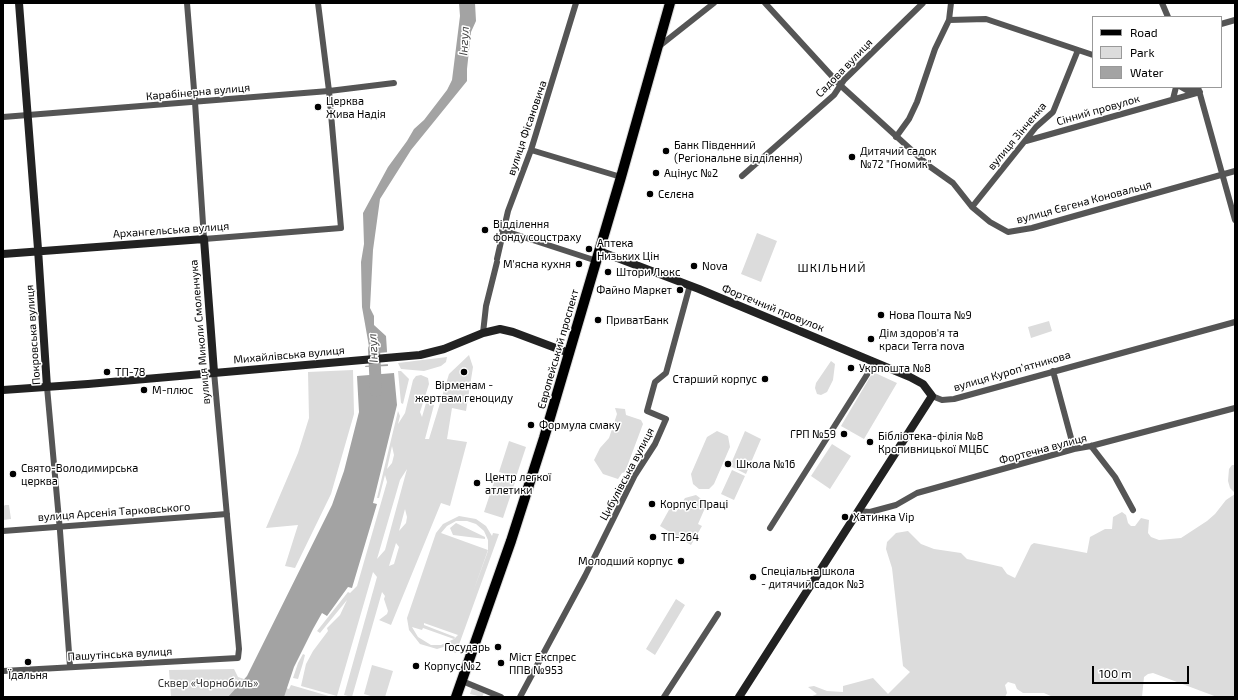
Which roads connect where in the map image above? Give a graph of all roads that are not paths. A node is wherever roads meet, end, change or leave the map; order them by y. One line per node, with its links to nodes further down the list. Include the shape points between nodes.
1 (19, 3): 26 (street, Покровська вулиця)
2 (187, 3): 25 (street, вулиця Миколи Смоленчука)
3 (318, 3): 23 (street)
4 (576, 3): 30 (street, вулиця Фісановича)
5 (670, 3): 15 (main road, Європейський проспект)
6 (714, 3): 15 (street)
7 (765, 3): 19 (street, вулиця Євгена Коновальця)
8 (923, 3): 19 (street, Садова вулиця)
9 (951, 3): 12 (street)
10 (1162, 3): 11 (street)
11 (1168, 16)
12 (949, 20): 16 (street, via 986,19); 28 (street, via 934,49 909,119)
13 (1235, 20): 14 (street)
14 (1222, 24)
15 (656, 49): 34 (main road, Європейський проспект)
16 (1078, 50): 17 (street); 29 (street, вулиця Зінченка, via 1053,112 1036,127)
17 (1092, 55)
18 (394, 83): 23 (street, Карабінерна вулиця)
19 (840, 85): 28 (street, вулиця Євгена Коновальця); 33 (street, Садова вулиця, via 834,95)
20 (1176, 88): 24 (street)
21 (1183, 88): 22 (street, via 1188,91)
22 (1199, 89): 24 (street, Сінний провулок); 32 (street)
23 (329, 91): 25 (street, Карабінерна вулиця); 38 (street, Архангельська вулиця, via 341,228)
24 (1173, 99): 29 (street, Сінний провулок)
25 (195, 102): 26 (street, Карабінерна вулиця); 38 (street, вулиця Миколи Смоленчука)
26 (27, 115): 27 (street, Карабінерна вулиця); 39 (street, Покровська вулиця)
27 (3, 117)
28 (896, 137): 35 (street, вулиця Євгена Коновальця, via 929,166 953,182)
29 (1026, 141): 35 (street, вулиця Зінченка)
30 (531, 150): 34 (street); 37 (street, вулиця Фісановича)
31 (1235, 171): 32 (street, вулиця Євгена Коновальця)
32 (1223, 175): 35 (street, вулиця Євгена Коновальця, via 1032,228 1008,232 990,222); 36 (street)
33 (742, 176)
34 (621, 177): 41 (main road, Європейський проспект)
35 (972, 207)
36 (1235, 220)
37 (502, 230): 41 (street, Фортечний провулок); 44 (street, вулиця Фісановича, via 486,306)
38 (204, 239): 39 (street, Архангельська вулиця); 48 (street, вулиця Миколи Смоленчука)
39 (38, 251): 40 (street, Архангельська вулиця); 49 (street, Покровська вулиця)
40 (3, 254)
41 (598, 256): 42 (street, Фортечний провулок); 45 (main road, Європейський проспект)
42 (690, 285): 46 (street, Фортечний провулок); 68 (street, Цибулівська вулиця, via 666,373 656,382 647,411 666,419)
43 (1235, 322): 47 (street, вулиця Куропʼятникова)
44 (484, 333): 45 (street, Михайлівська вулиця, via 504,329); 48 (street, Михайлівська вулиця, via 432,352)
45 (569, 354): 65 (main road, Європейський проспект, via 511,541)
46 (874, 362): 51 (street, Фортечний провулок, via 923,384); 59 (street)
47 (1053, 371): 51 (street, вулиця Куропʼятникова, via 954,399 942,400); 54 (street)
48 (214, 372): 49 (street, Михайлівська вулиця); 57 (street, вулиця Миколи Смоленчука)
49 (47, 387): 50 (street, Михайлівська вулиця); 58 (street, Покровська вулиця)
50 (3, 390)
51 (932, 396): 56 (street)
52 (1235, 408): 53 (street, Фортечна вулиця)
53 (1091, 446): 54 (street, Фортечна вулиця); 55 (street, via 1115,477)
54 (1074, 449): 56 (street, Фортечна вулиця, via 917,492 896,505 870,512)
55 (1133, 510)
56 (858, 511): 70 (street)
57 (227, 514): 58 (street, вулиця Арсенія Тарковського); 62 (street, вулиця Миколи Смоленчука)
58 (60, 526): 60 (street, вулиця Арсенія Тарковського); 63 (street, Покровська вулиця)
59 (770, 528)
60 (3, 531)
61 (718, 614): 69 (street)
62 (238, 658): 63 (street, Пашутінська вулиця)
63 (70, 666): 64 (street, Пашутінська вулиця)
64 (3, 671)
65 (462, 681): 66 (main road, Європейський проспект); 67 (street)
66 (456, 697)
67 (501, 697)
68 (520, 697)
69 (664, 697)
70 (739, 697)

